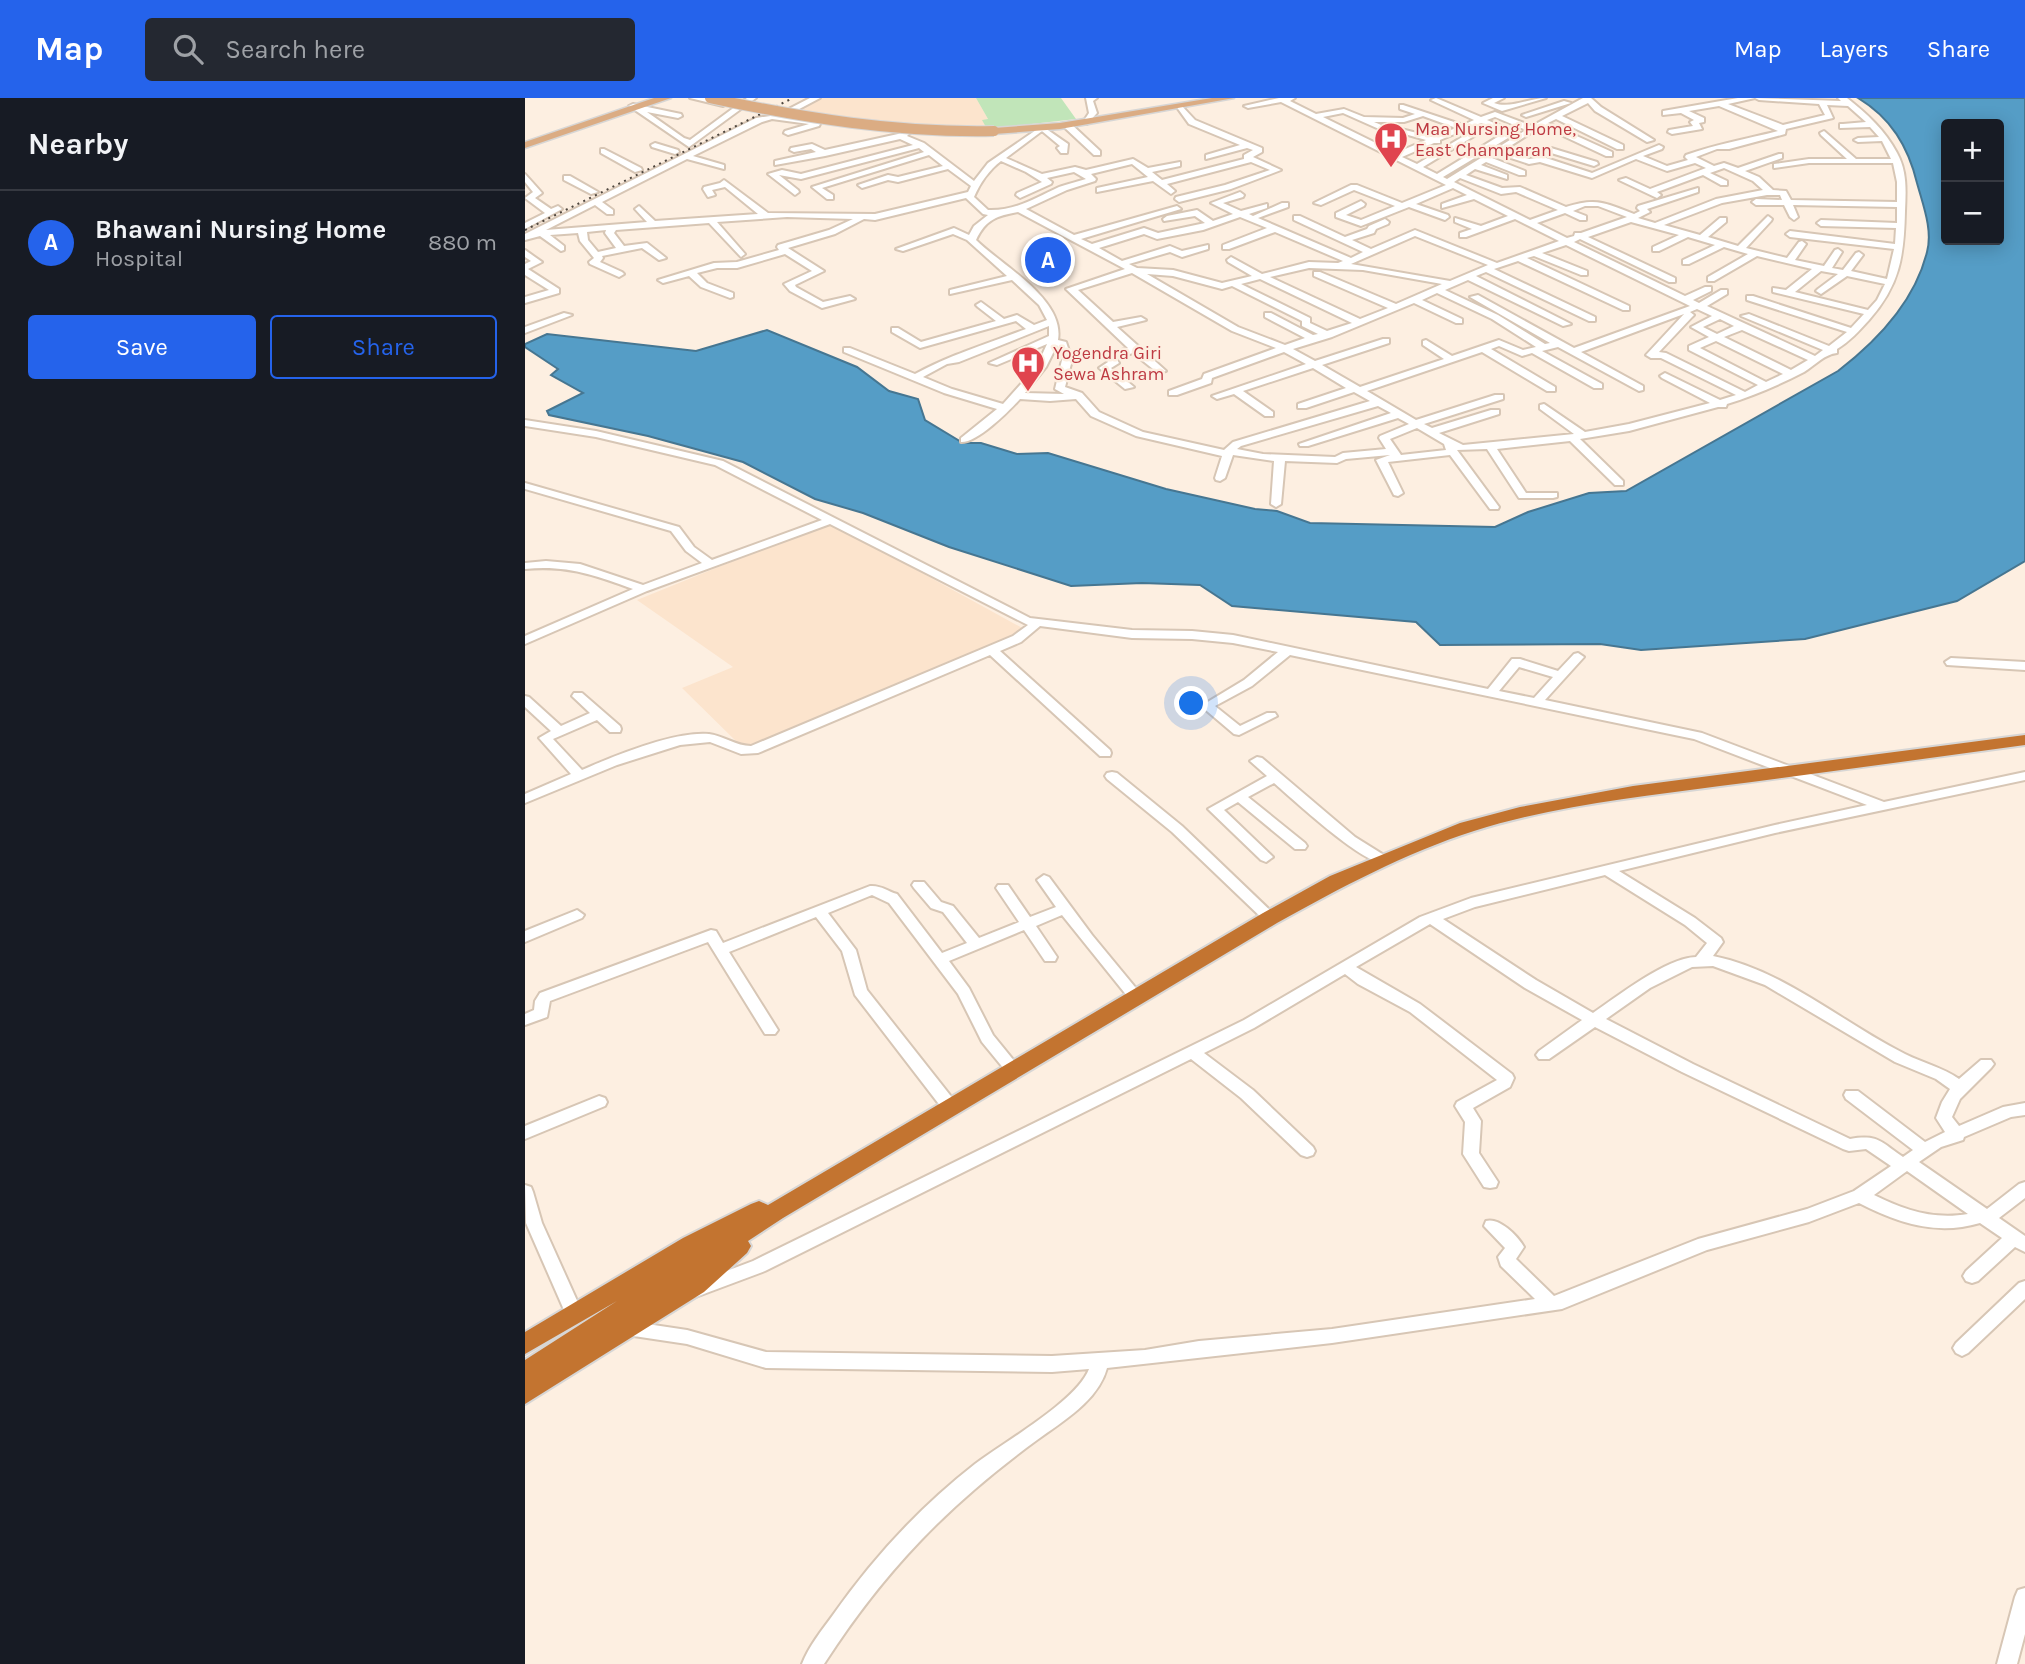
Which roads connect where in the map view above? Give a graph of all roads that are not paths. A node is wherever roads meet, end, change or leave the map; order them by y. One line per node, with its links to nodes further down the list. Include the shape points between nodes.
1 (641, 98): 63 (main road)
2 (652, 98): 63 (main road)
3 (666, 98): 29 (main road)
4 (694, 98): 24 (street)
5 (710, 98): 32 (main road, bridge)
6 (723, 98): 24 (street)
7 (806, 98): 32 (street)
8 (816, 98): 32 (street)
9 (1093, 98): 43 (street, via 1089,100 1093,113)
10 (1219, 98): 21 (main road)
11 (1229, 98): 21 (main road)
12 (1500, 98): 13 (street, via 1487,103 1504,109)
13 (1542, 98)
14 (1555, 98): 27 (street)
15 (1751, 98): 22 (street)
16 (1759, 98): 23 (street)
17 (1288, 99): 26 (street); 37 (street, via 1289,105)
18 (1588, 99): 27 (street); 61 (street)
19 (1435, 100): 40 (street)
20 (1846, 101): 23 (street); 46 (street)
21 (1203, 102): 25 (main road)
22 (1718, 102): 28 (street); 49 (street)
23 (1821, 102): 49 (street, via 1830,116)
24 (746, 103): 68 (street)
25 (1180, 106): 43 (main road); 66 (street, via 1192,122)
26 (1248, 106)
27 (1571, 106): 33 (street); 35 (street); 36 (street)
28 (1683, 106): 31 (street); 55 (street, via 1702,120 1694,122 1699,127)
29 (634, 107): 34 (street); 63 (main road); 68 (street)
30 (1403, 107): 38 (street)
31 (1666, 113)
32 (777, 115): 42 (street); 50 (main road, bridge, via 911,130); 68 (street)
33 (1581, 115)
34 (678, 116)
35 (1526, 116)
36 (1556, 116): 41 (street, via 1620,143); 44 (street)
37 (1313, 117): 39 (street, via 1342,110); 83 (street)
38 (1421, 118): 39 (street); 51 (street)
39 (1363, 120): 53 (street)
40 (1480, 120): 45 (street); 51 (street); 52 (street, via 1498,114)
41 (1590, 121)
42 (820, 122): 56 (street); 58 (street)
43 (1087, 122): 47 (main road)
44 (1542, 123): 52 (street); 79 (street)
45 (1490, 124): 98 (street); 112 (street, via 1510,133)
46 (1873, 124): 48 (street); 60 (street)
47 (1067, 125): 50 (main road); 77 (street)
48 (1843, 126)
49 (1782, 128): 87 (street, via 1782,132 1689,156)
50 (1042, 129): 58 (street); 72 (street, via 1065,146 1061,148); 84 (street)
51 (1460, 130): 62 (street)
52 (1534, 130): 73 (street)
53 (1388, 131)
54 (1405, 131): 62 (street)
55 (1672, 132)
56 (788, 133)
57 (1824, 133): 88 (street)
58 (904, 134): 65 (street); 78 (street)
59 (1858, 139): 60 (street)
60 (1884, 139): 94 (street)
61 (1650, 140)
62 (1437, 141): 83 (street)
63 (525, 142)
64 (655, 145): 74 (street)
65 (921, 145): 75 (street); 123 (street, via 801,177 772,174)
66 (1248, 145): 82 (street); 85 (street, via 1259,150 1247,156)
67 (1659, 148): 80 (street)
68 (690, 150): 74 (street); 89 (street); 128 (street)
69 (793, 150): 78 (street, via 812,146)
70 (1551, 150): 93 (street)
71 (604, 151): 101 (street)
72 (1064, 151)
73 (1499, 151): 80 (street, via 1592,176); 86 (street)
74 (675, 152): 101 (street)
75 (931, 152): 97 (street); 130 (street, via 816,187)
76 (1769, 152): 81 (street)
77 (1097, 153)
78 (825, 154): 90 (street)
79 (1609, 154)
80 (1636, 156): 87 (street, via 1667,169)
81 (1779, 156): 91 (street); 103 (street)
82 (1209, 157)
83 (1394, 157): 98 (street)
84 (1000, 159): 109 (street); 119 (street)
85 (1253, 159): 113 (street); 118 (street, via 1276,171)
86 (1486, 159): 95 (street); 106 (street)
87 (1695, 160): 100 (street)
88 (1854, 161): 91 (street); 94 (street)
89 (721, 162)
90 (778, 163)
91 (1793, 163): 96 (street)
92 (1177, 164): 102 (street)
93 (1594, 164)
94 (1898, 165): 99 (street); 143 (street)
95 (1475, 166): 107 (street); 110 (street)
96 (1777, 166)
97 (947, 167): 117 (street); 119 (street)
98 (1416, 168): 112 (street)
99 (1806, 168)
100 (1714, 169): 103 (street, via 1724,165); 104 (street)
101 (638, 170): 128 (street)
102 (1147, 171): 105 (street, via 1132,161); 113 (street)
103 (1738, 171): 125 (street)
104 (1703, 172): 115 (street); 124 (street)
105 (1084, 173): 109 (street, via 1075,169); 142 (street, via 1092,179)
106 (1522, 173)
107 (1460, 175): 116 (street); 144 (street, via 1502,191 1516,189)
108 (525, 176): 133 (street, via 538,193 529,198)
109 (1041, 177): 127 (street, via 1048,183)
110 (1504, 177)
111 (567, 178): 128 (street)
112 (1436, 178): 116 (street)
113 (1158, 180): 120 (street); 122 (street)
114 (1623, 180): 124 (street)
115 (1724, 183)
116 (1450, 184): 129 (street); 138 (street)
117 (862, 185)
118 (1220, 188): 150 (street, via 1238,196 1215,203); 184 (street)
119 (973, 189): 148 (street, via 974,204); 154 (street)
120 (1100, 190)
121 (1695, 190): 132 (street)
122 (1171, 191)
123 (795, 192)
124 (1648, 192): 132 (street)
125 (1770, 192): 131 (street); 135 (street, via 1783,193)
126 (711, 195): 149 (street, via 707,189 725,183)
127 (1020, 195)
128 (595, 196): 146 (street); 147 (street); 180 (street)
129 (1473, 196): 140 (street); 151 (street)
130 (829, 197)
131 (1754, 198): 135 (street); 169 (street, via 1727,198); 199 (street, via 1764,216)
132 (1668, 200): 158 (street, via 1641,208 1646,212)
133 (530, 203): 147 (street)
134 (1318, 203): 138 (street, via 1356,187)
135 (1788, 203): 143 (street); 153 (street)
136 (1361, 204): 156 (street, via 1340,215 1360,223)
137 (1285, 205): 161 (street)
138 (1406, 205): 152 (street); 156 (street)
139 (1264, 206): 150 (street)
140 (1445, 206)
141 (639, 209): 166 (street)
142 (1019, 209): 148 (street); 184 (street)
143 (1901, 209): 145 (street); 171 (street)
144 (1566, 210): 157 (street); 158 (street, via 1599,203); 164 (street)
145 (1816, 211)
146 (610, 212)
147 (551, 213): 170 (street)
148 (995, 213): 186 (street)
149 (765, 215): 154 (street); 159 (street)
150 (1240, 215): 161 (street); 167 (street)
151 (1516, 216): 164 (street); 176 (street)
152 (1445, 217)
153 (1794, 217)
154 (864, 218): 200 (street, via 781,247)
155 (1297, 218): 174 (street); 177 (street, via 1308,217); 187 (street)
156 (1374, 218): 175 (street)
157 (1583, 218)
158 (1632, 218): 169 (street); 182 (street)
159 (711, 219): 166 (street); 206 (street)
160 (1166, 220): 167 (street, via 1198,213)
161 (1250, 220): 168 (street)
162 (1458, 220): 176 (street)
163 (1723, 220): 185 (street)
164 (1530, 223): 188 (street)
165 (1821, 223): 171 (street)
166 (653, 224): 173 (street)
167 (1212, 224): 195 (street, via 1157,236 1144,231)
168 (1260, 224): 174 (street); 183 (street)
169 (1658, 225): 178 (street)
170 (525, 226)
171 (1901, 226): 193 (street)
172 (582, 228): 173 (street); 180 (street); 207 (street, via 583,241)
173 (613, 228): 196 (street, via 609,233)
174 (1272, 228): 192 (street); 212 (street)
175 (1398, 228): 187 (street, via 1371,228); 201 (street); 217 (street)
176 (1481, 229): 181 (street)
177 (1340, 230)
178 (1688, 234): 185 (street); 198 (street)
179 (1790, 234): 193 (street)
180 (534, 235): 194 (street)
181 (1463, 235)
182 (1578, 235): 188 (street); 230 (street)
183 (1228, 236)
184 (1073, 238): 195 (street)
185 (1702, 238): 189 (street)
186 (971, 239): 197 (street, via 954,231); 227 (street)
187 (1345, 240): 201 (street)
188 (1564, 240): 202 (street); 245 (street)
189 (1724, 244): 199 (street); 213 (street)
190 (1802, 244): 214 (street)
191 (1205, 247): 215 (street, via 1182,254 1170,249)
192 (1226, 247)
193 (1899, 247): 231 (street)
194 (561, 248)
195 (1090, 248): 215 (street)
196 (621, 249): 207 (street); 209 (street, via 644,245)
197 (899, 249)
198 (1656, 249)
199 (1740, 249): 205 (street)
200 (785, 251): 221 (street); 242 (street, via 819,271 789,284 793,289 822,305)
201 (1368, 251): 212 (street)
202 (1533, 251): 210 (street); 222 (street)
203 (1838, 252): 219 (street)
204 (525, 253): 218 (street, via 538,262)
205 (1756, 253): 214 (street); 245 (street)
206 (741, 254)
207 (595, 255): 224 (street, via 599,258 593,262)
208 (1859, 255): 223 (street)
209 (661, 258)
210 (1512, 259): 217 (street); 251 (street); 252 (street)
211 (1231, 260): 226 (street)
212 (1349, 260): 216 (street)
213 (1686, 262)
214 (1789, 262): 219 (street)
215 (1121, 264): 220 (street)
216 (1339, 266): 226 (street, via 1301,265); 233 (street)
217 (1491, 267): 228 (street); 259 (street)
218 (525, 269): 244 (street, via 556,291)
219 (1823, 269): 223 (street); 239 (street)
220 (1134, 270): 232 (street, via 1173,273 1217,285); 266 (street, via 1071,289); 279 (street, via 1235,329)
221 (691, 273): 229 (street); 240 (street, via 704,285)
222 (1584, 273)
223 (1845, 273): 231 (street); 236 (street)
224 (619, 274)
225 (1317, 274): 250 (street)
226 (1258, 275): 232 (street); 264 (street)
227 (1012, 276): 237 (street); 260 (street)
228 (1468, 276): 233 (street); 265 (street)
229 (663, 280)
230 (1672, 280)
231 (1889, 282): 254 (street)
232 (1232, 283): 271 (street)
233 (1449, 283): 234 (street)
234 (1436, 289): 243 (street); 246 (street)
235 (1776, 290): 239 (street)
236 (1821, 291)
237 (953, 292)
238 (1724, 292): 249 (street)
239 (1788, 292): 254 (street)
240 (730, 295)
241 (1750, 298): 247 (street)
242 (850, 299)
243 (1413, 299): 250 (street); 261 (street)
244 (525, 300)
245 (1685, 300): 249 (street)
246 (1477, 301): 278 (street); 283 (street)
247 (1765, 303): 262 (street); 270 (street)
248 (981, 305): 263 (street)
249 (1699, 306): 258 (street); 285 (street)
250 (1394, 307): 264 (street)
251 (1626, 308)
252 (1613, 310)
253 (1134, 312): 266 (street, via 1143,323)
254 (1870, 313): 270 (street)
255 (1689, 314): 287 (street, via 1651,355)
256 (567, 315): 268 (street)
257 (1268, 315): 275 (street)
258 (1719, 316): 262 (street); 273 (street, via 1696,327)
259 (1592, 319)
260 (1053, 321): 267 (street); 274 (street)
261 (1459, 321)
262 (1740, 321): 273 (street); 286 (street); 289 (street)
263 (1003, 322): 267 (street, via 1019,318); 269 (street, via 919,345)
264 (1360, 323): 272 (street)
265 (1566, 324)
266 (1109, 326): 284 (street)
267 (1031, 328): 295 (street)
268 (525, 330)
269 (895, 330)
270 (1852, 331): 286 (street)
271 (1329, 335): 272 (street); 275 (street)
272 (1359, 337): 276 (street); 291 (street)
273 (1715, 337): 280 (street); 293 (street)
274 (1052, 339): 290 (street); 305 (street, via 1062,343 1067,353 1060,389); 306 (street, via 1039,372)
275 (1316, 340): 279 (street)
276 (1386, 341)
277 (1426, 343): 288 (street)
278 (1561, 343): 283 (street); 285 (street)
279 (1285, 348): 291 (street); 304 (street)
280 (1692, 348): 287 (street); 296 (street)
281 (848, 349): 295 (street)
282 (1484, 349): 283 (street, via 1503,343 1521,353); 288 (street); 302 (street)
283 (1538, 349): 298 (street)
284 (1132, 350): 292 (street); 297 (street, via 1110,357 1114,363 1104,368)
285 (1575, 351): 299 (street)
286 (1834, 351): 289 (street)
287 (1666, 357): 308 (street)
288 (1452, 360): 301 (street)
289 (1817, 360): 293 (street)
290 (994, 363)
291 (1320, 367): 300 (street); 301 (street); 303 (street)
292 (1161, 371)
293 (1791, 374): 296 (street)
294 (1665, 376): 311 (street)
295 (915, 378): 314 (street)
296 (1767, 386): 308 (street)
297 (1129, 387)
298 (1598, 387)
299 (1639, 388)
300 (1270, 389)
301 (1357, 389): 310 (street); 312 (street)
302 (1551, 389)
303 (1236, 390): 307 (street); 317 (street)
304 (1173, 393)
305 (1078, 395): 306 (street); 326 (street, via 1095,414 1140,434)
306 (1019, 396): 314 (street)
307 (1217, 396)
308 (1746, 396): 311 (street)
309 (1499, 397): 319 (street)
310 (1379, 402): 316 (street); 326 (street, via 1246,440)
311 (1722, 405): 321 (street)
312 (1302, 406)
313 (1543, 407): 321 (street)
314 (1004, 408): 322 (street)
315 (1495, 412): 320 (street)
316 (1400, 414): 319 (street); 324 (street)
317 (1269, 415)
318 (525, 423): 337 (street, via 596,434 719,463)
319 (1418, 424): 320 (street); 328 (street, via 1384,438)
320 (1431, 432): 323 (street)
321 (1577, 436): 325 (street); 331 (street)
322 (965, 440)
323 (1445, 441): 325 (street, via 1458,447); 327 (street)
324 (1304, 444)
325 (1490, 446): 334 (street, via 1524,497)
326 (1228, 452): 329 (street); 330 (street)
327 (1453, 452): 328 (street); 336 (street)
328 (1396, 455): 329 (street); 333 (street, via 1381,461)
329 (1280, 458): 335 (street)
330 (1220, 478)
331 (1619, 483)
332 (525, 486): 338 (street, via 675,529 690,549)
333 (1398, 493)
334 (1553, 495)
335 (1276, 504)
336 (1494, 507)
337 (831, 520): 338 (street); 341 (street, via 1017,617)
338 (710, 564): 340 (street)
339 (525, 566): 340 (street, via 580,567)
340 (643, 589): 342 (street)
341 (1037, 623): 343 (street, via 1132,634 1206,636); 344 (street, via 1024,635)
342 (525, 640)
343 (1289, 649): 349 (street); 354 (street, via 1248,683 1207,706 1239,731)
344 (992, 650): 358 (street); 361 (street, via 749,751 705,738 644,751)
345 (1578, 657): 348 (street)
346 (1951, 662): 347 (street)
347 (2025, 666)
348 (1561, 676): 349 (street, via 1517,662); 352 (street)
349 (1492, 692): 352 (street)
350 (578, 696): 353 (street)
351 (525, 700): 356 (street)
352 (1538, 701): 360 (street, via 1697,736)
353 (599, 714): 355 (street); 356 (street)
354 (1271, 716)
355 (615, 729)
356 (559, 731): 361 (street, via 545,739)
357 (2025, 740): 360 (highway)
358 (1104, 753)
359 (1257, 761): 364 (street)
360 (1790, 771): 367 (street); 370 (highway, via 1540,808 1467,827)
361 (580, 776): 366 (street)
362 (1112, 776): 378 (street, via 1177,829)
363 (2025, 776): 367 (street)
364 (1275, 777): 365 (street); 370 (street)
365 (1239, 796): 368 (street); 369 (street, via 1215,810)
366 (525, 799)
367 (1885, 807): 371 (street)
368 (1300, 846)
369 (1266, 857)
370 (1382, 860): 378 (highway)
371 (1608, 870): 379 (street, via 1471,903); 386 (street, via 1716,942)
372 (1044, 880): 375 (street)
373 (919, 885): 382 (street, via 936,905 948,909)
374 (1003, 888): 380 (street)
375 (1064, 909): 380 (street); 388 (street)
376 (819, 911): 383 (street); 385 (street, via 877,890 890,898); 400 (street, via 849,950 860,991)
377 (577, 915): 381 (street)
378 (1269, 918): 388 (highway)
379 (1432, 918): 387 (street); 390 (street, via 1482,956)
380 (1027, 924): 382 (street); 384 (street)
381 (525, 937)
382 (976, 944): 385 (street)
383 (722, 949): 389 (street, via 714,937 705,936 545,997 542,1013); 391 (street)
384 (1050, 957)
385 (940, 959): 395 (street)
386 (1701, 960): 390 (street, via 1645,985); 396 (street, via 1731,965 1770,981 1889,1052)
387 (1344, 966): 392 (street, via 1249,1024); 406 (street, via 1415,1008 1506,1078 1463,1106 1473,1121 1471,1154)
388 (1137, 998): 395 (highway)
389 (525, 1020)
390 (1591, 1021): 393 (street); 405 (street, via 1849,1145 1869,1142)
391 (770, 1030)
392 (1192, 1052): 404 (street, via 1247,1094); 417 (street, via 759,1266)
393 (1543, 1055)
394 (1986, 1064): 396 (street)
395 (1013, 1072): 400 (highway)
396 (1959, 1087): 402 (street, via 1945,1114)
397 (1852, 1095): 403 (street)
398 (599, 1102): 401 (street)
399 (2024, 1107): 402 (street)
400 (951, 1108): 409 (highway)
401 (525, 1133)
402 (1957, 1136): 403 (street)
403 (1924, 1150): 405 (street)
404 (1307, 1151)
405 (1905, 1164): 410 (street); 412 (street)
406 (1490, 1182)
407 (2025, 1189): 412 (street)
408 (525, 1192): 419 (street)
409 (809, 1192): 411 (highway); 419 (highway, via 747,1215)
410 (1860, 1196): 412 (street, via 1898,1214 1940,1224); 418 (street, via 1704,1244)
411 (775, 1212): 417 (highway); 424 (highway)
412 (1984, 1217): 414 (street)
413 (1492, 1226): 418 (street, via 1516,1247 1507,1261)
414 (2019, 1241): 415 (street)
415 (1972, 1276)
416 (2025, 1288): 422 (street)
417 (682, 1294): 420 (highway)
418 (1551, 1304): 423 (street, via 1332,1336)
419 (574, 1314): 421 (highway)
420 (627, 1328): 423 (street, via 701,1340 767,1360); 425 (highway)
421 (525, 1344)
422 (1962, 1348)
423 (1100, 1361): 427 (street, via 1083,1394 966,1482 911,1534 850,1603)
424 (525, 1373)
425 (525, 1393)
426 (2025, 1597): 428 (street)
427 (812, 1664)
428 (2007, 1664)

